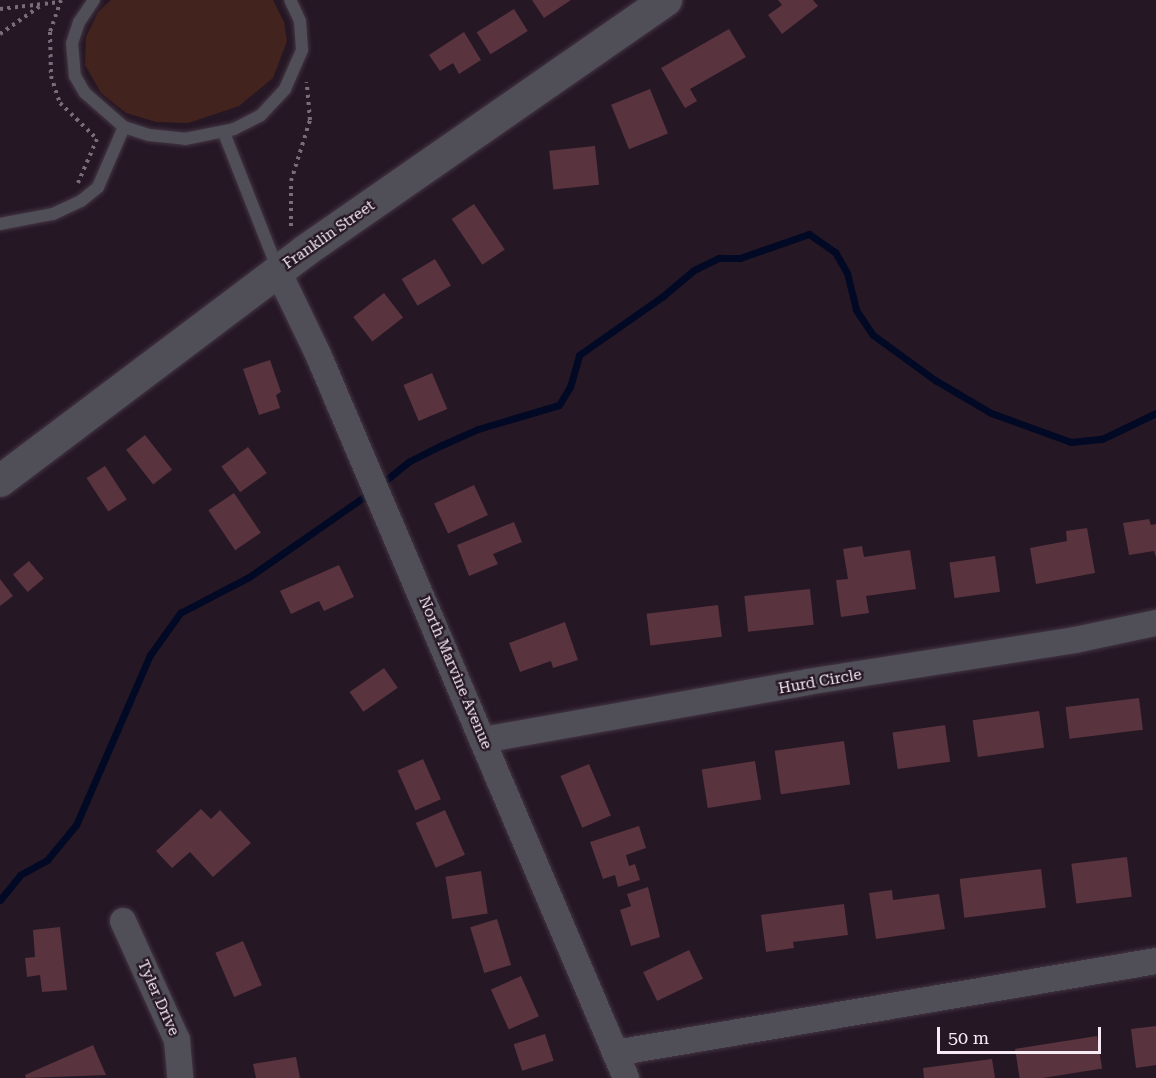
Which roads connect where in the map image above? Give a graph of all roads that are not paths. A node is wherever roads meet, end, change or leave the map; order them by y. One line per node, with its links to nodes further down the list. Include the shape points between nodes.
1 (94, 0): 4 (lane, via 79,22 72,43 75,76 95,104)
2 (290, 0): 5 (lane, via 300,21 302,38 295,74 261,115)
3 (666, 0): 7 (street, Franklin Street)
4 (124, 127): 5 (lane, via 170,138); 6 (lane, via 98,187 81,201 53,214)
5 (224, 133): 7 (lane)
6 (0, 224)
7 (278, 271): 8 (street, Franklin Street); 10 (street, North Marvine Avenue, via 323,365)
8 (0, 481)
9 (1156, 623): 10 (street, Hurd Circle)
10 (483, 740): 13 (street, North Marvine Avenue)
11 (123, 921): 14 (street, Tyler Drive, via 177,1040)
12 (1156, 961): 13 (street)
13 (615, 1053): 15 (street, North Marvine Avenue)
14 (180, 1078)
15 (626, 1078)

